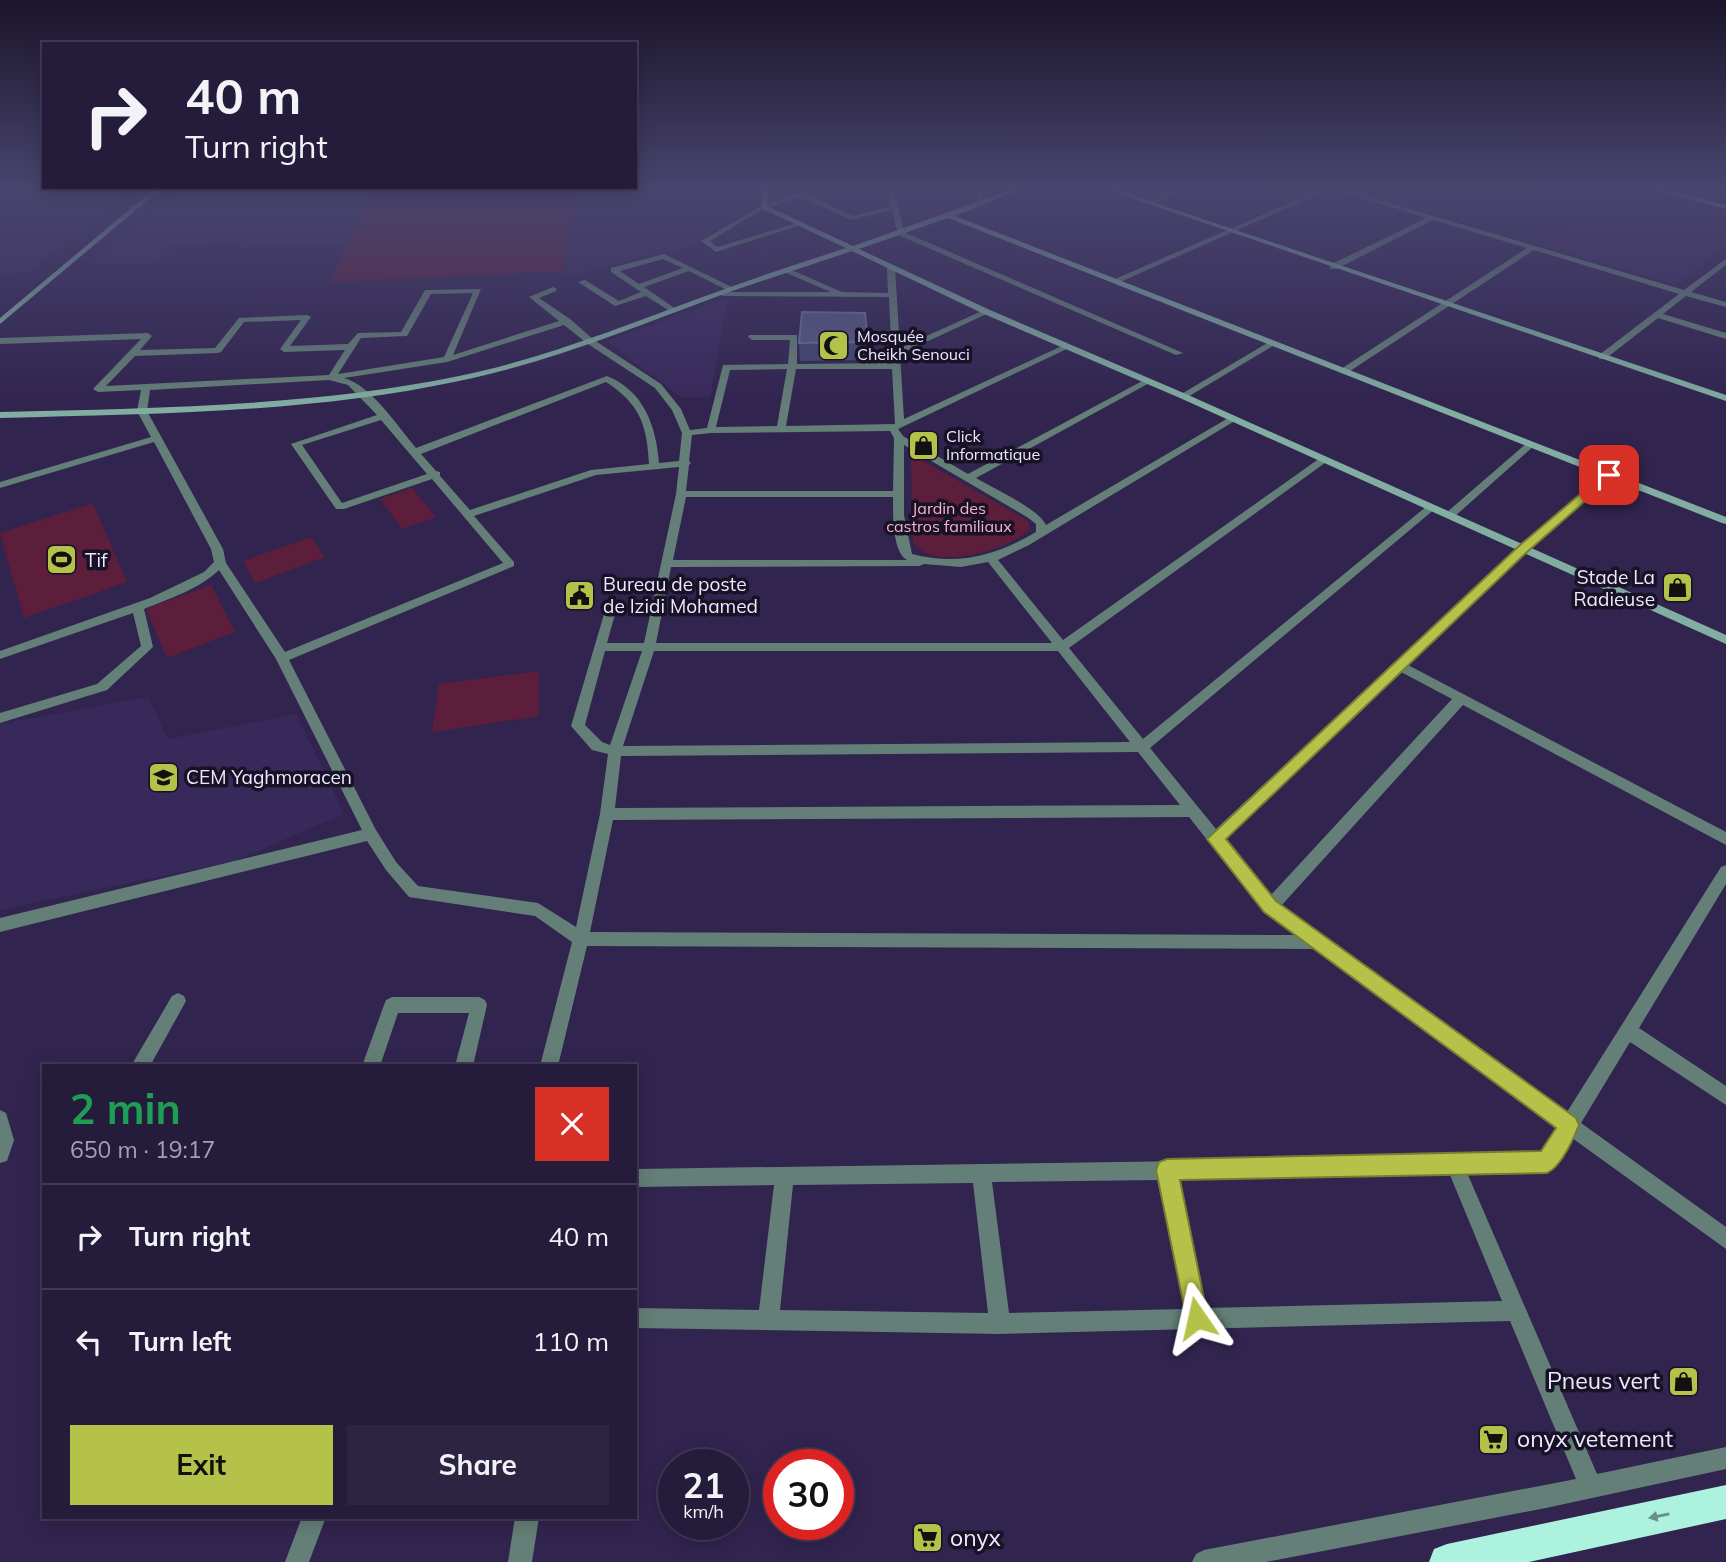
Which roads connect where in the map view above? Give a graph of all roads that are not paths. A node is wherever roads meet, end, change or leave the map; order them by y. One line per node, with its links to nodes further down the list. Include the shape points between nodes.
1 (69, 262): 31 (street)
2 (643, 262): 22 (street, via 614,270)
3 (677, 262): 15 (street)
4 (810, 262): 17 (street)
5 (878, 262): 16 (street)
6 (968, 262): 44 (street)
7 (1068, 262): 18 (street)
8 (1159, 262): 18 (street)
9 (1319, 262): 14 (street)
10 (1344, 262): 14 (street)
11 (1511, 262): 27 (street)
12 (1580, 262): 23 (street)
13 (1725, 262): 23 (street)
14 (1334, 267): 27 (street)
15 (691, 268): 21 (street); 22 (street)
16 (891, 268): 26 (street); 30 (street)
17 (787, 270): 21 (street); 25 (street)
18 (1117, 281): 39 (street)
19 (582, 282): 22 (street, via 618,304)
20 (553, 289): 33 (street, via 533,298)
21 (733, 289): 24 (street)
22 (643, 290): 29 (street)
23 (1685, 293): 28 (street); 32 (street)
24 (718, 294): 25 (street); 29 (street)
25 (843, 295): 26 (street)
26 (892, 295): 43 (street)
27 (1446, 304): 45 (street); 49 (street)
28 (1726, 305)
29 (673, 311): 38 (street)
30 (987, 312): 41 (street); 43 (street)
31 (4, 315): 34 (street)
32 (1657, 315): 35 (street); 45 (street)
33 (567, 321): 38 (street); 46 (street)
34 (0, 322)
35 (1726, 336)
36 (752, 337): 47 (street, via 794,337)
37 (0, 341): 42 (street, via 148,336)
38 (591, 342): 53 (street, via 495,370); 63 (street, via 658,386)
39 (1272, 344): 49 (street); 54 (street)
40 (349, 347): 42 (street, via 284,349 307,317 242,320 218,350); 46 (street, via 358,337 404,334 428,292 478,291); 50 (street)
41 (1067, 347): 51 (street); 60 (street)
42 (133, 353): 52 (street, via 98,389)
43 (895, 353): 48 (street)
44 (1180, 353)
45 (1602, 357): 55 (street)
46 (447, 359): 50 (street)
47 (792, 366): 48 (street); 61 (street); 62 (street, via 726,367)
48 (895, 366): 60 (street)
49 (1344, 371): 66 (street)
50 (331, 378): 52 (street); 53 (street, via 351,383)
51 (1150, 381): 54 (street); 73 (street)
52 (146, 387): 56 (street)
53 (365, 395): 56 (street); 58 (street)
54 (1183, 396): 59 (street)
55 (1726, 398)
56 (142, 411): 57 (street); 64 (street)
57 (0, 415)
58 (384, 416): 67 (street); 71 (street, via 296,444 341,507)
59 (1233, 419): 68 (street); 81 (street)
60 (897, 427): 61 (street); 65 (street)
61 (781, 429): 62 (street)
62 (711, 430): 63 (street)
63 (687, 433): 69 (street)
64 (157, 438): 74 (street); 85 (street, via 217,549)
65 (900, 438): 73 (street); 76 (street)
66 (1530, 445): 72 (street); 79 (street)
67 (416, 452): 70 (street, via 607,379 625,390 647,418); 71 (street)
68 (1324, 460): 77 (street); 91 (street)
69 (686, 463): 70 (street); 75 (street)
70 (654, 467): 78 (street, via 595,472)
71 (436, 474): 78 (street)
72 (1609, 475): 80 (street); 82 (street)
73 (969, 478): 81 (street, via 1031,515 1041,523)
74 (0, 485)
75 (681, 494): 76 (street); 86 (street)
76 (899, 494): 84 (street, via 903,548 907,556)
77 (1432, 508): 79 (street); 98 (street)
78 (468, 514): 94 (street, via 510,564)
79 (1450, 515): 82 (street)
80 (1726, 521)
81 (1041, 533): 83 (street)
82 (1523, 549): 89 (street); 95 (street)
83 (992, 560): 84 (street); 91 (street)
84 (928, 563): 86 (street)
85 (220, 564): 87 (street, via 183,589); 94 (street)
86 (665, 564): 92 (street)
87 (137, 606): 93 (street); 97 (street, via 147,647 102,687)
88 (611, 607): 90 (street)
89 (1726, 640)
90 (600, 647): 92 (street); 99 (street, via 578,726 597,746)
91 (1062, 647): 92 (street); 98 (street)
92 (649, 648): 99 (street)
93 (0, 655)
94 (282, 658): 102 (street)
95 (1399, 665): 96 (street); 103 (street)
96 (1461, 698): 104 (street); 106 (street)
97 (0, 718)
98 (1142, 747): 99 (street); 100 (street)
99 (615, 751): 101 (street)
100 (1194, 811): 101 (street); 103 (street)
101 (607, 814): 108 (street)
102 (371, 834): 107 (street); 108 (street, via 414,892 538,910)
103 (1216, 839): 106 (street)
104 (1726, 839)
105 (1726, 871): 111 (street)
106 (1270, 907): 109 (street)
107 (0, 925)
108 (581, 939): 109 (street); 115 (street)
109 (1317, 942): 118 (street)
110 (178, 1001): 112 (street)
111 (1628, 1031): 116 (street); 118 (street)
112 (141, 1064)
113 (372, 1064): 114 (street, via 392,1005 479,1006)
114 (464, 1064)
115 (550, 1064)
116 (1726, 1096)
117 (0, 1119): 119 (street, via 5,1140)
118 (1569, 1125): 120 (street, via 1547,1162); 125 (street)
119 (0, 1154)
120 (1455, 1166): 121 (street); 126 (street)
121 (1167, 1170): 122 (street); 128 (street)
122 (981, 1173): 123 (street); 130 (street)
123 (785, 1175): 124 (street); 129 (street)
124 (637, 1178)
125 (1726, 1239)
126 (1516, 1311): 128 (street); 132 (street)
127 (637, 1318): 129 (street)
128 (1197, 1318): 130 (street)
129 (768, 1321): 130 (street)
130 (1000, 1324)
131 (1726, 1458): 132 (street)
132 (1591, 1487): 138 (street)
133 (1726, 1502): 139 (highway, one-way to 139)
134 (313, 1519): 136 (street)
135 (527, 1519): 137 (street)
136 (297, 1562)
137 (520, 1562)
138 (1204, 1562)
139 (1447, 1562)

